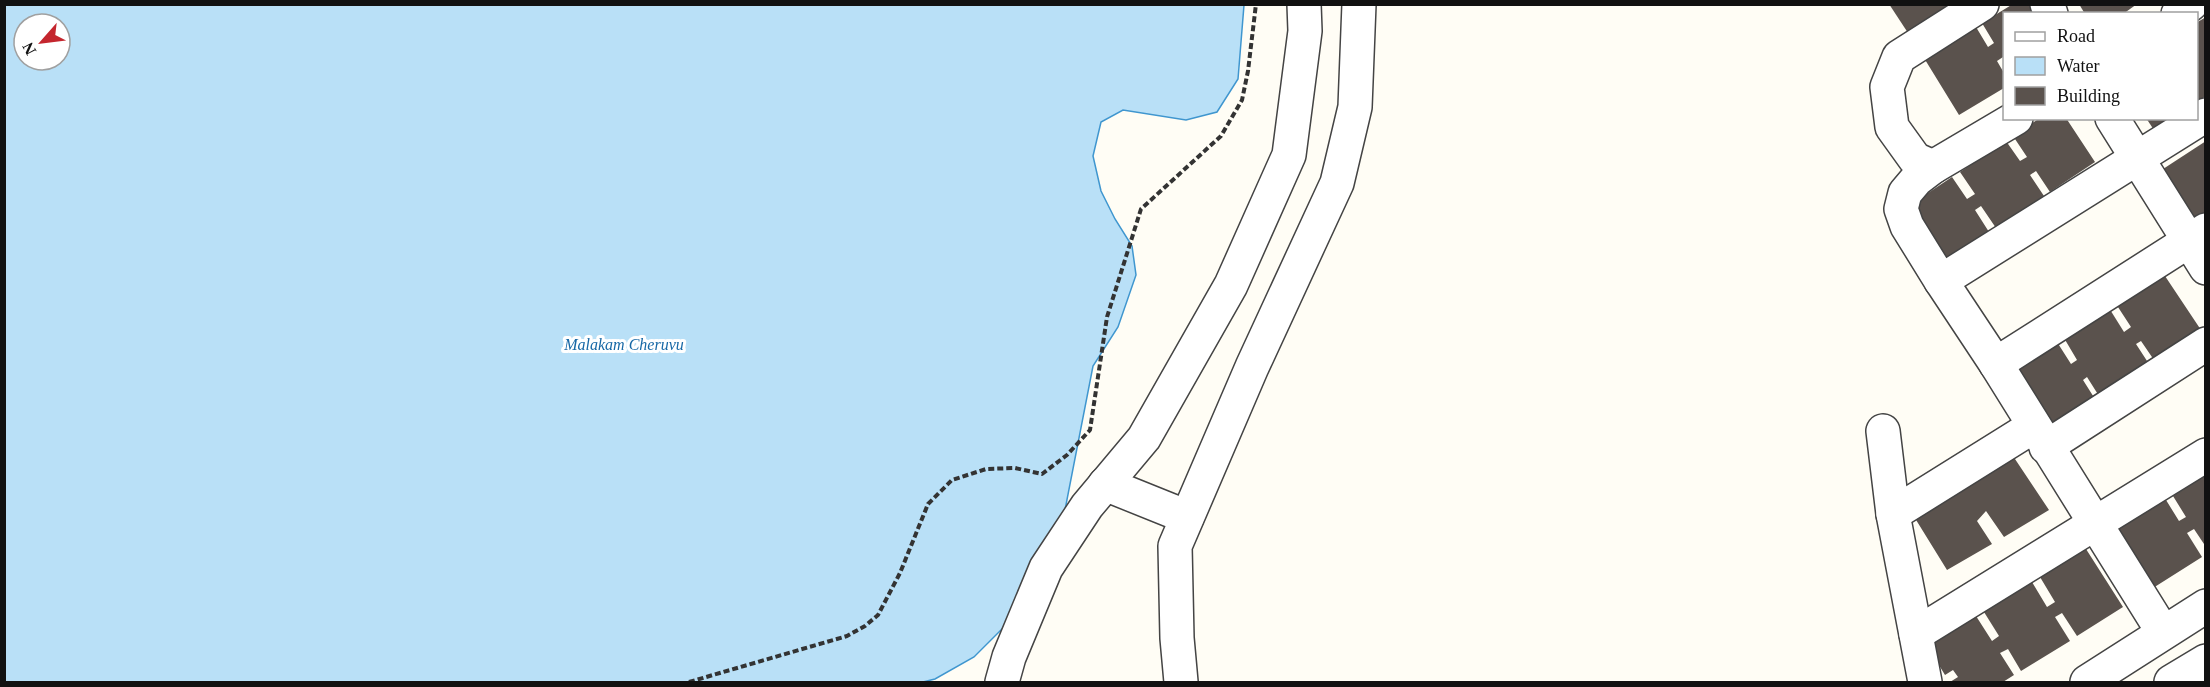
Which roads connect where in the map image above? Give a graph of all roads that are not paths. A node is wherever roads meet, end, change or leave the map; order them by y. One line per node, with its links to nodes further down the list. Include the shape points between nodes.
1 (1304, 4): 7 (street, via 1305,31)
2 (1359, 4): 10 (street, via 1355,107)
3 (1982, 4): 9 (street, via 1899,57 1887,87 1892,127 1915,159)
4 (2205, 116): 8 (street)
5 (2013, 120): 9 (street)
6 (2113, 120): 8 (street)
7 (1289, 155): 10 (street); 19 (street, via 1231,285 1144,438)
8 (2137, 160): 11 (street); 13 (street)
9 (1933, 167): 13 (street, via 1905,193 1901,209 1907,226)
10 (1337, 183): 21 (street)
11 (2197, 235): 12 (street); 15 (street)
12 (2205, 268)
13 (1941, 281): 15 (street)
14 (2205, 345): 17 (street)
15 (1996, 364): 17 (street)
16 (1883, 431): 20 (street)
17 (2040, 436): 20 (street); 22 (street)
18 (2205, 455): 22 (street)
19 (1105, 484): 21 (street); 27 (street, via 1046,568)
20 (1893, 514): 25 (street)
21 (1187, 517): 28 (street, via 1175,546)
22 (2094, 523): 24 (street); 25 (street)
23 (2205, 606): 24 (street)
24 (2163, 632): 30 (street)
25 (1916, 634): 29 (street)
26 (2205, 661): 31 (street)
27 (1002, 682)
28 (1180, 682)
29 (1925, 682)
30 (2087, 682)
31 (2170, 682)

